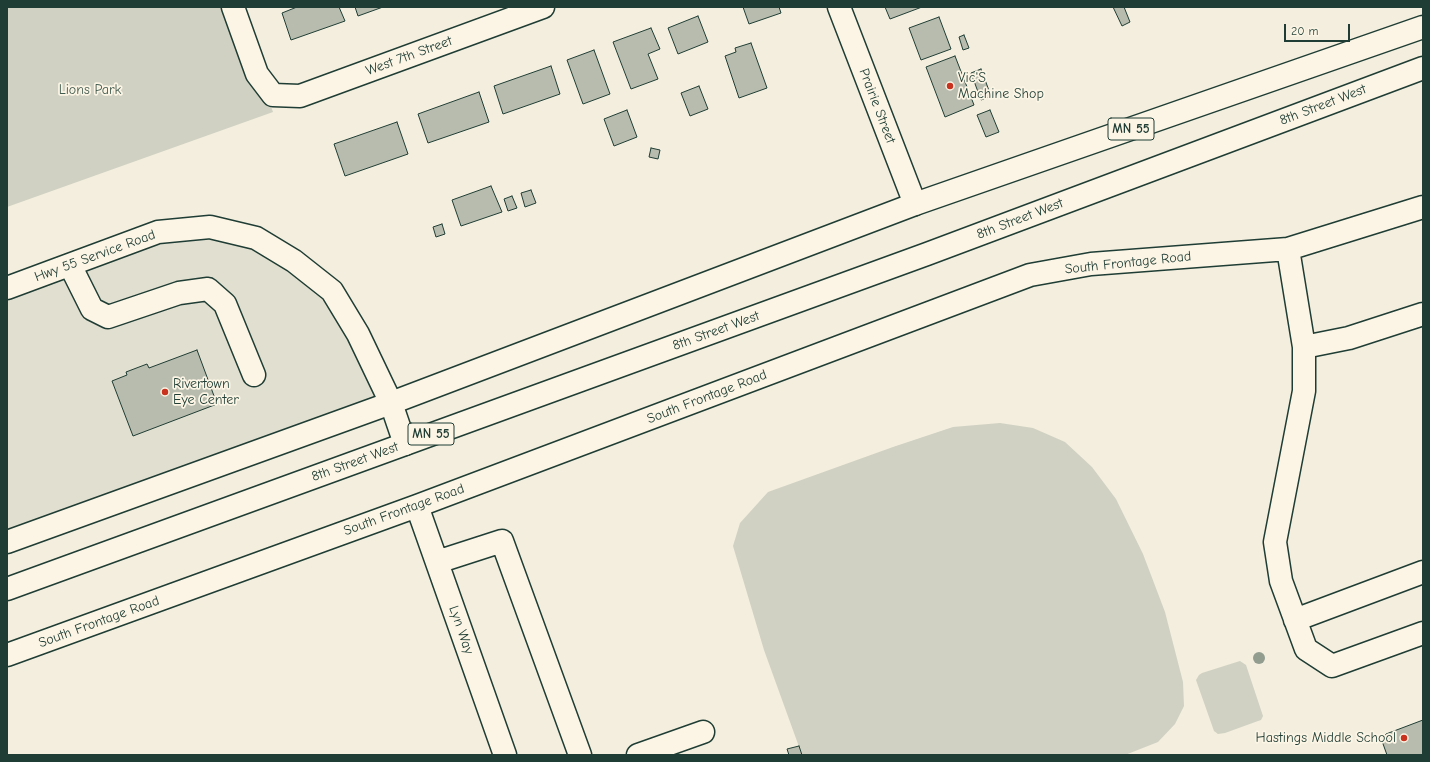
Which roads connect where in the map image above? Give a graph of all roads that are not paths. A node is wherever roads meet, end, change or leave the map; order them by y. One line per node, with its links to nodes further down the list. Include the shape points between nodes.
1 (233, 7): 2 (main road, West 7th Street, via 257,74 273,95 300,96)
2 (543, 7)
3 (839, 7): 6 (main road, Prairie Street)
4 (1423, 27): 6 (main road, MN 55)
5 (1423, 68): 15 (main road, 8th Street West / MN 55, via 927,254)
6 (915, 204): 14 (main road, MN 55)
7 (1423, 207): 8 (main road, South Frontage Road)
8 (1288, 249): 12 (main road); 16 (main road, South Frontage Road, via 1091,264 1030,275)
9 (70, 265): 10 (main road, Hwy 55 Service Road); 13 (main road, via 92,309 108,317 179,293 208,289 225,304); 14 (main road, Hwy 55 Service Road, via 158,232 210,227 256,238 294,261 332,291 358,334)
10 (7, 288)
11 (1423, 314): 12 (main road, via 1349,338)
12 (1304, 347): 21 (main road, via 1304,391 1275,542 1281,581)
13 (254, 375)
14 (391, 403): 15 (main road, Hwy 55 Service Road); 17 (main road, MN 55)
15 (405, 444): 20 (main road, 8th Street West / MN 55)
16 (417, 506): 18 (main road, Lyn Way); 23 (main road, South Frontage Road)
17 (7, 542)
18 (437, 562): 25 (main road, Lyn Way); 26 (main road, via 502,541)
19 (1423, 572): 21 (main road)
20 (7, 590)
21 (1295, 620): 22 (main road, via 1306,649 1332,666)
22 (1423, 633)
23 (7, 655)
24 (703, 732): 27 (main road)
25 (505, 755)
26 (580, 755)
27 (638, 755)

